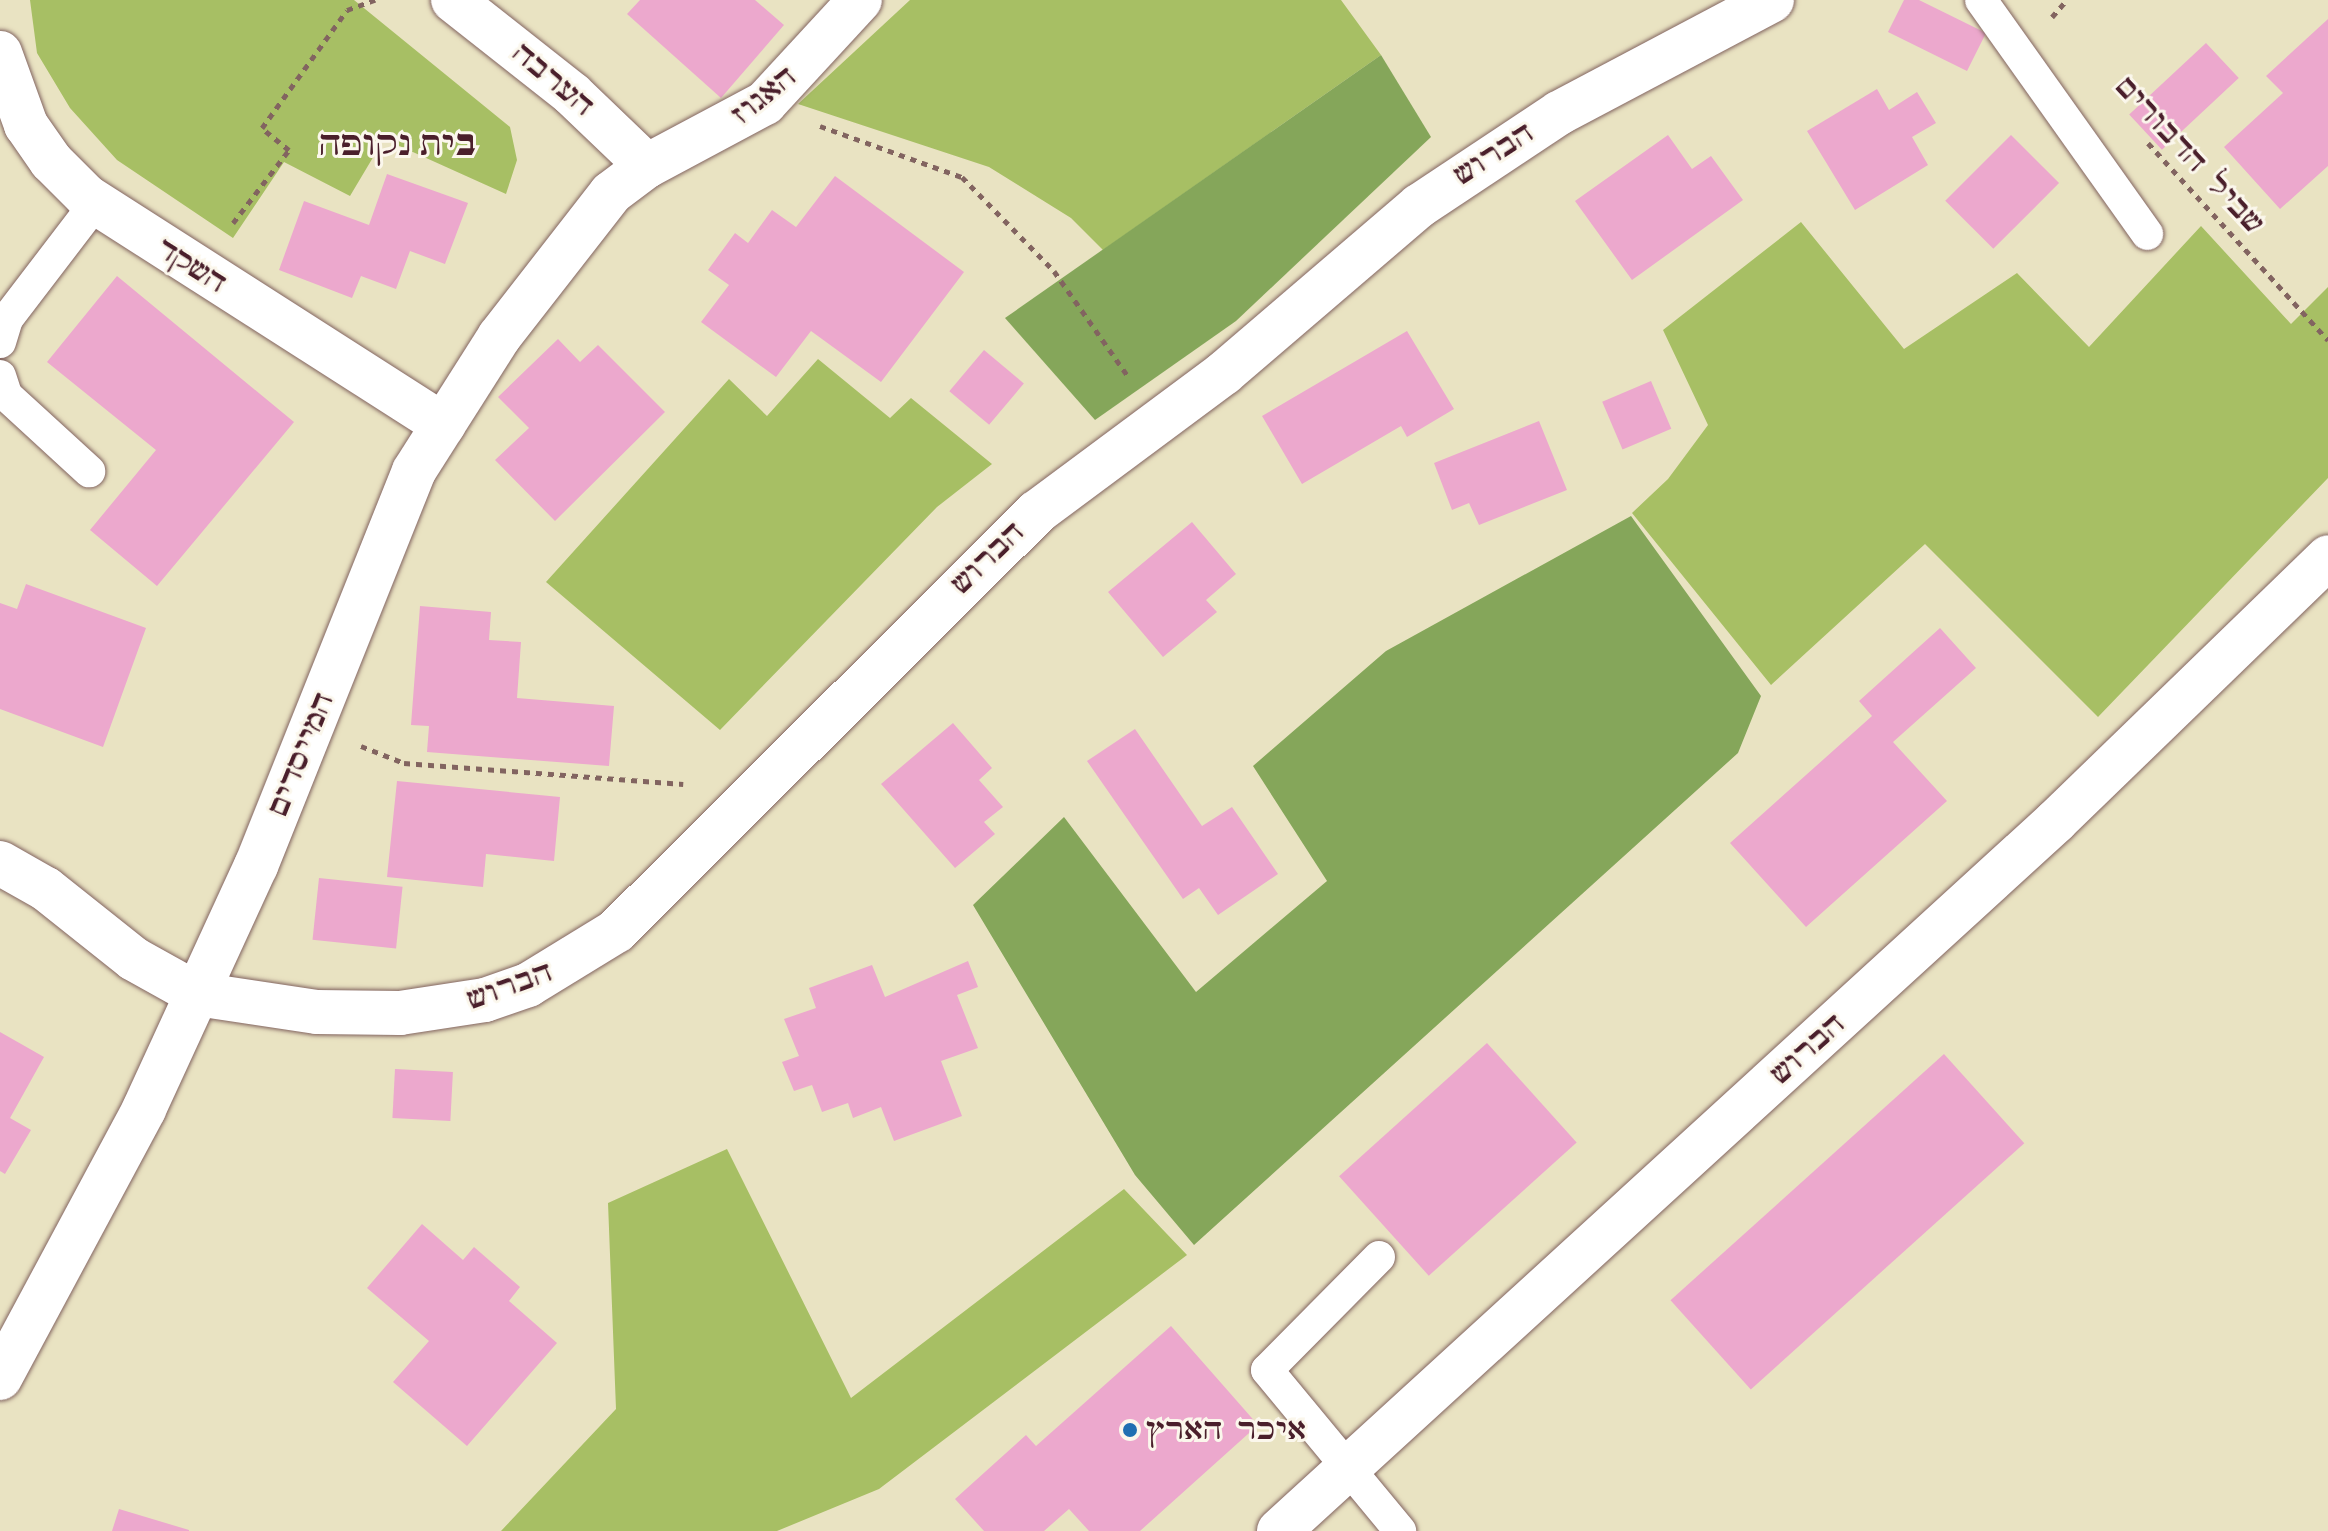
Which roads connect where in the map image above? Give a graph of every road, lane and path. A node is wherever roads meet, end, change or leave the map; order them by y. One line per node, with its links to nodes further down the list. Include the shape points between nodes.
1 (375, 0): 14 (path, via 347,10 262,128 289,150)
2 (453, 0): 11 (street, הערבה, via 572,94)
3 (860, 0): 9 (street, האגוז)
4 (1772, 0): 18 (street, הברוש, via 1559,113 1462,174)
5 (1981, 0): 13 (lane)
6 (2067, 0): 7 (path)
7 (2042, 28)
8 (0, 53): 12 (street, השקד, via 26,125 51,161)
9 (765, 103): 11 (street, האגוז); 18 (path, via 962,177 1054,271)
10 (2138, 132): 15 (path, שביל הדבורים)
11 (647, 166): 19 (street, המייסדים, via 611,193 499,337)
12 (95, 204): 14 (street, השקד); 16 (lane, via 7,319)
13 (2147, 234)
14 (197, 270): 19 (street, השקד)
15 (2328, 340)
16 (0, 342)
17 (0, 376): 20 (lane, via 6,395)
18 (1160, 421): 23 (street, הברוש, via 1056,495 998,546)
19 (443, 425): 22 (street, המייסדים, via 414,471)
20 (89, 471)
21 (2328, 557): 28 (street, הברוש, via 2056,821)
22 (312, 726): 23 (path, via 404,763); 25 (street, המייסדים)
23 (758, 789): 25 (street, הברוש, via 616,931 528,985 457,1006 400,1013 317,1012)
24 (0, 863): 25 (street, via 46,889 134,959)
25 (197, 994): 27 (street, המייסדים, via 144,1109)
26 (1379, 1257): 28 (lane, via 1267,1370)
27 (0, 1378)
28 (1348, 1468): 29 (street, הברוש); 30 (lane)
29 (1279, 1531)
30 (1400, 1531)

